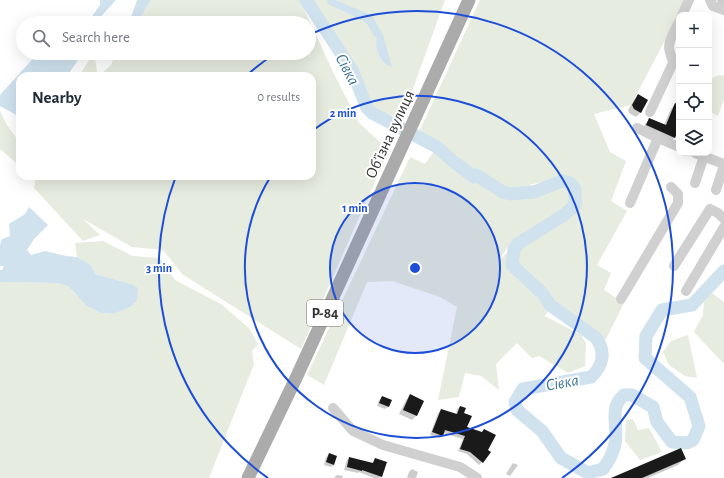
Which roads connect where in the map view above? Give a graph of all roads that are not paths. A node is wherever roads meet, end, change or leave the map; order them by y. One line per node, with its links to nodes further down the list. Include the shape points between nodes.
1 (469, 0): 24 (main road, Обʼїзна вулиця / Р-84)
2 (689, 0): 5 (street)
3 (710, 0): 4 (street, via 714,6)
4 (724, 10)
5 (683, 12)
6 (676, 28): 7 (street, via 669,48 673,62)
7 (650, 112)
8 (637, 128): 9 (street)
9 (658, 138): 10 (street); 17 (street)
10 (676, 146)
11 (700, 156): 14 (street)
12 (703, 156): 13 (street)
13 (724, 164): 16 (street)
14 (695, 183)
15 (671, 187): 22 (street, via 678,194 678,203)
16 (716, 190)
17 (630, 203)
18 (724, 219): 20 (street, via 710,209)
19 (724, 227): 21 (street)
20 (674, 266)
21 (686, 291)
22 (621, 299)
23 (333, 408): 25 (street, via 353,431 382,445 460,467)
24 (248, 478)
25 (477, 478)

